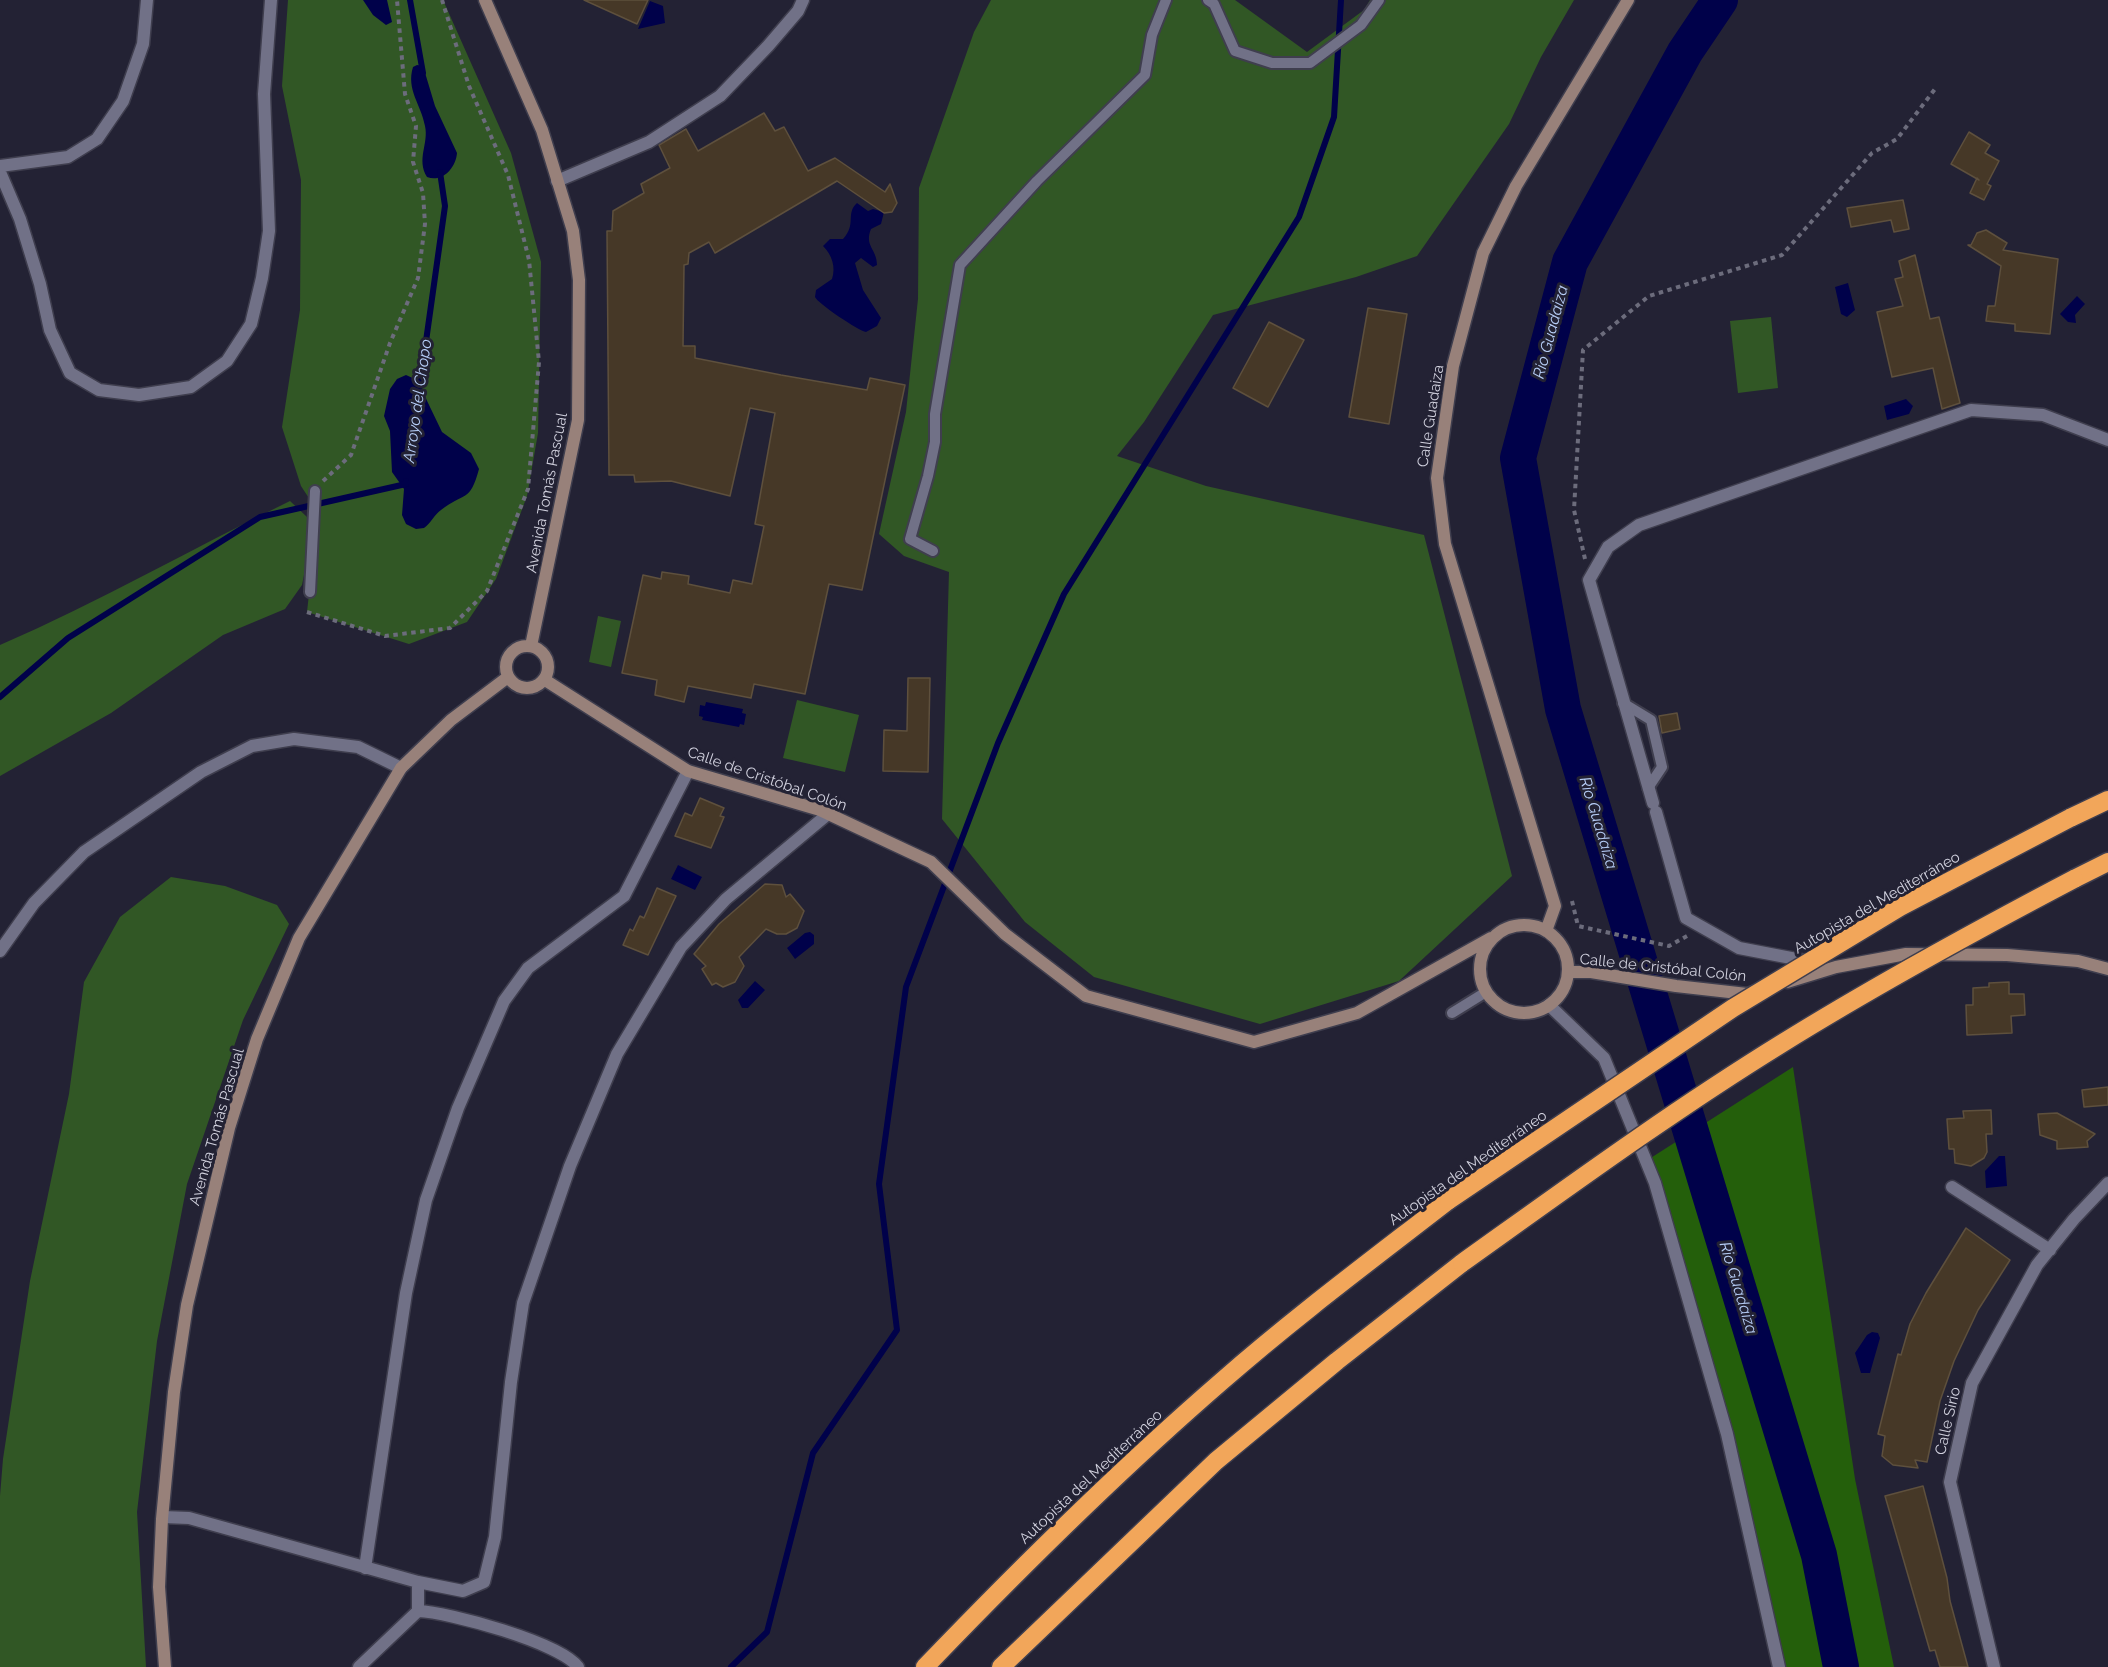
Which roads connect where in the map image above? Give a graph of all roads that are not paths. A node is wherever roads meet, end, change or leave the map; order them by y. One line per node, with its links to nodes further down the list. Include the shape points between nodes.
1 (147, 0): 9 (street, via 143,44 123,101 97,139 68,157)
2 (271, 0): 10 (street, via 264,94 269,231 262,278 251,324 227,361 191,387 139,395 99,390 70,373 50,330 20,219)
3 (485, 0): 11 (street, Avenida Tomás Pascual, via 542,130)
4 (803, 0): 11 (street, via 768,46 720,96 649,142)
5 (1166, 0): 14 (lane, via 1152,35 1145,75 1037,181 960,265 928,476 910,539)
6 (1208, 0): 7 (lane, via 1214,4 1235,51 1272,63 1310,63 1361,25)
7 (1379, 0)
8 (1628, 0): 26 (street, Calle Guadaiza, via 1516,186 1483,254 1454,366 1437,478 1445,544 1556,906)
9 (0, 166)
10 (0, 172)
11 (557, 181): 16 (street, Avenida Tomás Pascual, via 573,231 579,280 578,420)
12 (2108, 440): 19 (street, via 2043,415 1971,410 1639,525 1608,547 1589,580)
13 (315, 491): 15 (lane)
14 (933, 551)
15 (310, 592)
16 (531, 646): 17 (street, via 512,652 506,664); 18 (street, via 547,659)
17 (508, 677): 18 (street, via 525,689); 20 (street, Avenida Tomás Pascual, via 451,720)
18 (545, 680): 21 (street, Calle de Cristóbal Colón)
19 (1623, 703): 22 (street); 22 (lane, via 1651,720 1662,767)
20 (401, 768): 28 (street, via 358,747 294,739 252,746 201,772 84,852 34,903); 38 (street, Avenida Tomás Pascual, via 299,938 257,1039 229,1128 187,1305 174,1392)
21 (688, 771): 24 (street, Calle de Cristóbal Colón); 39 (street, via 624,896 528,968 504,1001 458,1108 426,1200 406,1293)
22 (1648, 788): 29 (street, via 1686,918 1739,948)
23 (2108, 800): 45 (highway, Autopista del Mediterráneo, bridge, via 1900,907 1732,1008 1449,1200 1222,1381 1039,1549)
24 (828, 814): 27 (street, Calle de Cristóbal Colón, via 931,862 1005,934 1086,996 1254,1042 1357,1013); 40 (street, via 726,899 681,947 616,1054 570,1166 524,1303 511,1382 495,1538 484,1582 462,1591)
25 (2108, 862): 46 (highway, bridge, via 1941,949 1780,1044 1611,1156 1462,1263 1216,1461)
26 (1546, 931): 27 (street, via 1517,926); 31 (street, via 1563,949)
27 (1491, 938): 32 (street, via 1480,964)
28 (0, 951)
29 (1836, 967): 30 (street, Calle de Cristóbal Colón, via 1906,954 2007,955 2078,961); 31 (street, Calle de Cristóbal Colón, via 1747,994)
30 (2108, 969)
31 (1568, 972): 33 (street, via 1562,991)
32 (1486, 992): 33 (street, via 1495,1003 1515,1012 1536,1011); 34 (lane)
33 (1549, 1005): 47 (street, via 1604,1058 1655,1183 1727,1434)
34 (1452, 1013)
35 (2108, 1183): 37 (street, Calle Sirio)
36 (1952, 1187): 37 (street)
37 (2050, 1250): 48 (street, Calle Sirio, via 2037,1265 1972,1383 1950,1482)
38 (163, 1517): 39 (street, via 189,1518); 42 (street, Avenida Tomás Pascual, via 159,1587)
39 (365, 1568): 40 (street)
40 (418, 1582): 41 (street)
41 (418, 1611): 43 (street); 44 (street, via 457,1617 557,1650 573,1659)
42 (165, 1667)
43 (359, 1667)
44 (578, 1667)
45 (925, 1667)
46 (1002, 1667)
47 (1779, 1667)
48 (1994, 1667)

